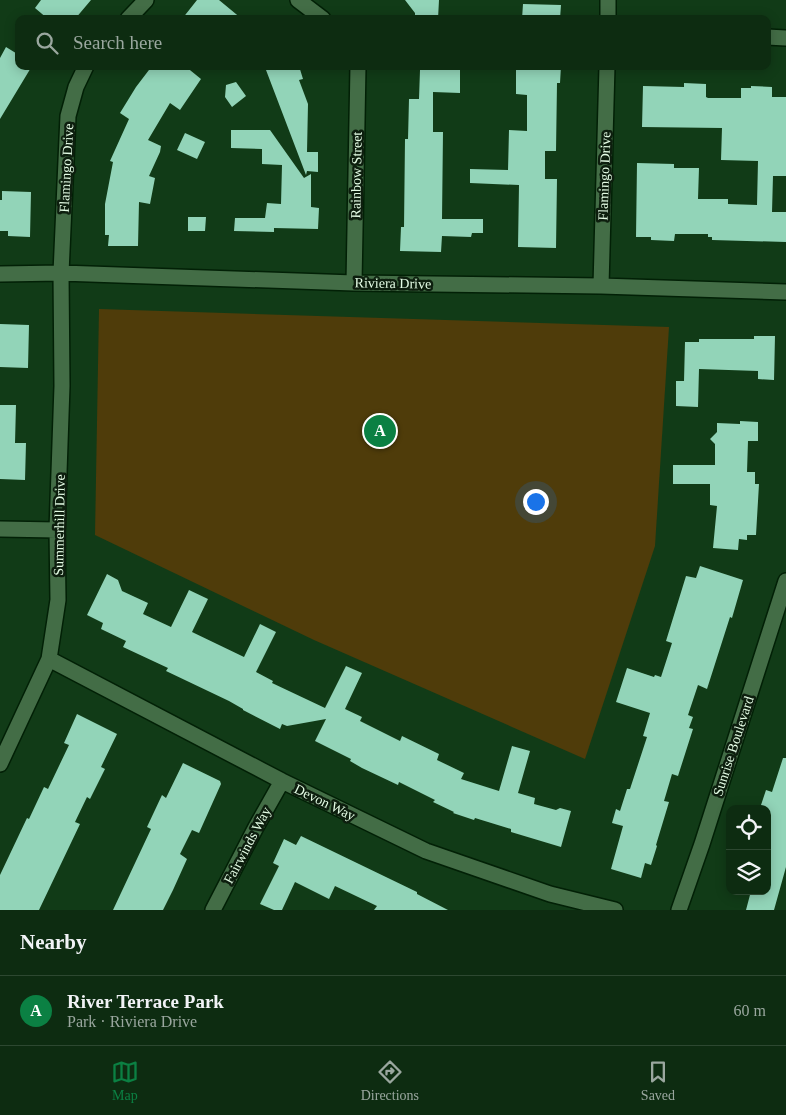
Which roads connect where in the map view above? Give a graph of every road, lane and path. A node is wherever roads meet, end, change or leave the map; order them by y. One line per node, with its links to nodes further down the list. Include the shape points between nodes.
1 (146, 0): 4 (street)
2 (298, 0): 5 (street)
3 (608, 0): 6 (street)
4 (132, 15)
5 (318, 15)
6 (608, 15)
7 (771, 37): 8 (street)
8 (786, 38)
9 (84, 70): 12 (street, Flamingo Drive, via 68,116)
10 (358, 70): 14 (street, Rainbow Street)
11 (607, 70): 15 (street, Flamingo Drive)
12 (60, 273): 13 (street, Riviera Drive); 14 (street, Riviera Drive); 18 (street, Summerhill Drive, via 62,386)
13 (0, 274)
14 (354, 283): 15 (street, Riviera Drive)
15 (601, 286): 16 (street, Riviera Drive)
16 (786, 292)
17 (0, 529): 18 (street)
18 (57, 530): 20 (street, Summerhill Drive, via 58,600)
19 (786, 581): 25 (street, Sunrise Boulevard)
20 (49, 659): 21 (street, Summerhill Drive); 22 (street, Devon Way)
21 (0, 764)
22 (282, 781): 23 (street, Fairwinds Way); 24 (street, Devon Way, via 426,851 550,894)
23 (213, 910)
24 (616, 910)
25 (679, 910)

